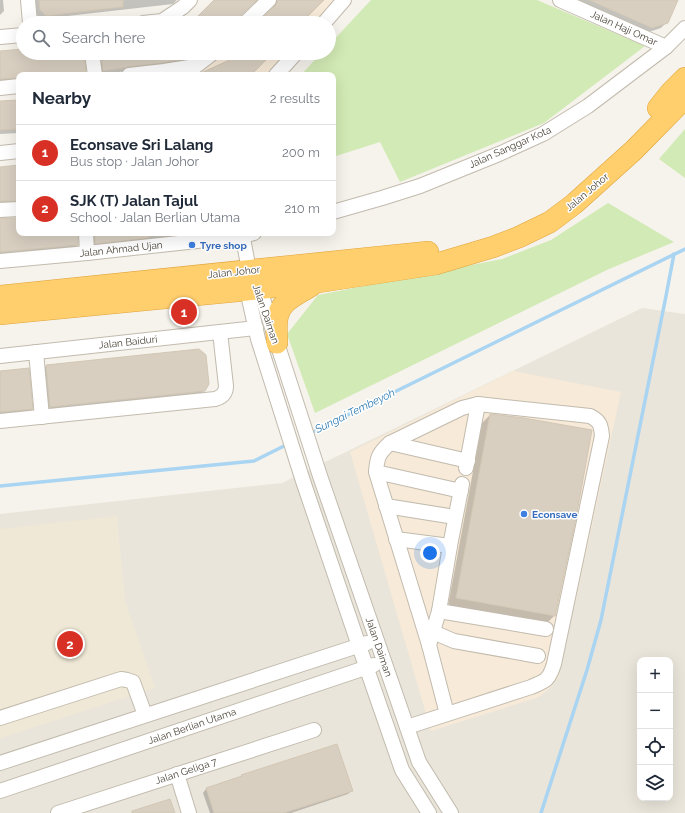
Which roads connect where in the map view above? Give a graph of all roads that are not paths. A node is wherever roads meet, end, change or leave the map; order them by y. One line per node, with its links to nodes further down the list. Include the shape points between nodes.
1 (28, 0): 6 (street)
2 (190, 0): 7 (street)
3 (269, 0): 8 (street)
4 (344, 0): 9 (street)
5 (560, 0): 13 (street, Jalan Haji Omar)
6 (29, 16)
7 (169, 16)
8 (252, 16)
9 (330, 16)
10 (685, 28): 13 (street, Jalan Sanggar Kota)
11 (16, 36): 12 (street)
12 (0, 37)
13 (666, 47): 29 (street, Jalan Sanggar Kota, via 588,106 543,134 420,186)
14 (93, 60): 17 (street)
15 (204, 60): 18 (street, via 196,66)
16 (290, 60): 19 (street)
17 (95, 72)
18 (155, 72)
19 (279, 72)
20 (685, 78): 24 (highway, via 655,112)
21 (16, 86): 22 (street)
22 (0, 88)
23 (685, 98): 24 (highway, Jalan Johor)
24 (644, 140): 34 (highway, Jalan Johor, via 574,204 550,222 519,237)
25 (16, 152): 26 (street)
26 (0, 153)
27 (16, 208): 28 (street)
28 (0, 210)
29 (336, 211)
30 (86, 236): 33 (street)
31 (229, 236): 33 (street, Jalan Ahmad Ujan)
32 (246, 236): 36 (street, Jalan Daiman)
33 (87, 253): 35 (street, Jalan Ahmad Ujan)
34 (468, 253): 36 (highway, Jalan Johor, via 435,251); 37 (highway, Jalan Johor, via 436,264)
35 (0, 261)
36 (249, 270): 38 (street, Jalan Daiman); 39 (highway, Jalan Johor)
37 (319, 282): 38 (highway, Jalan Johor); 43 (highway, via 283,304 276,320)
38 (253, 290): 40 (highway, Jalan Johor); 41 (street, Jalan Daiman); 43 (street, Jalan Daiman)
39 (0, 296)
40 (0, 314)
41 (256, 328): 42 (street, Jalan Baiduri); 59 (street, Jalan Daiman, via 303,481)
42 (220, 332): 44 (street, Jalan Baiduri); 47 (street, via 226,391 220,398)
43 (276, 343): 58 (street, Jalan Daiman)
44 (36, 352): 45 (street, Jalan Baiduri); 47 (street)
45 (0, 356)
46 (478, 404): 49 (street, via 462,408); 49 (street, via 467,464); 63 (street, via 590,416 597,420 602,436 551,674 545,681 531,687)
47 (42, 417): 48 (street)
48 (0, 421)
49 (390, 444): 50 (street, via 381,451 376,462)
50 (376, 472): 51 (street); 52 (street, via 462,488)
51 (386, 506): 52 (street); 53 (street)
52 (456, 517): 54 (street)
53 (396, 539): 54 (street); 57 (street)
54 (450, 546): 55 (street)
55 (439, 611): 56 (street); 57 (street)
56 (546, 630)
57 (431, 639): 60 (street); 63 (street)
58 (377, 640): 59 (street); 61 (street, Jalan Daiman)
59 (359, 646): 62 (street, Jalan Daiman); 64 (street)
60 (538, 656)
61 (384, 661): 62 (street, Jalan Berlian Utama); 66 (street, Jalan Daiman)
62 (366, 668): 70 (street, Jalan Berlian Utama); 73 (street, Jalan Daiman, via 402,770)
63 (447, 714): 66 (street)
64 (145, 716): 65 (street, via 133,682 121,679); 68 (street)
65 (0, 718)
66 (407, 727): 74 (street, Jalan Daiman, via 419,762)
67 (314, 730): 69 (street, Jalan Geliga 7)
68 (0, 763)
69 (177, 774): 71 (street, Jalan Geliga 7); 72 (street)
70 (0, 791)
71 (58, 813)
72 (189, 813)
73 (429, 813)
74 (451, 813)

